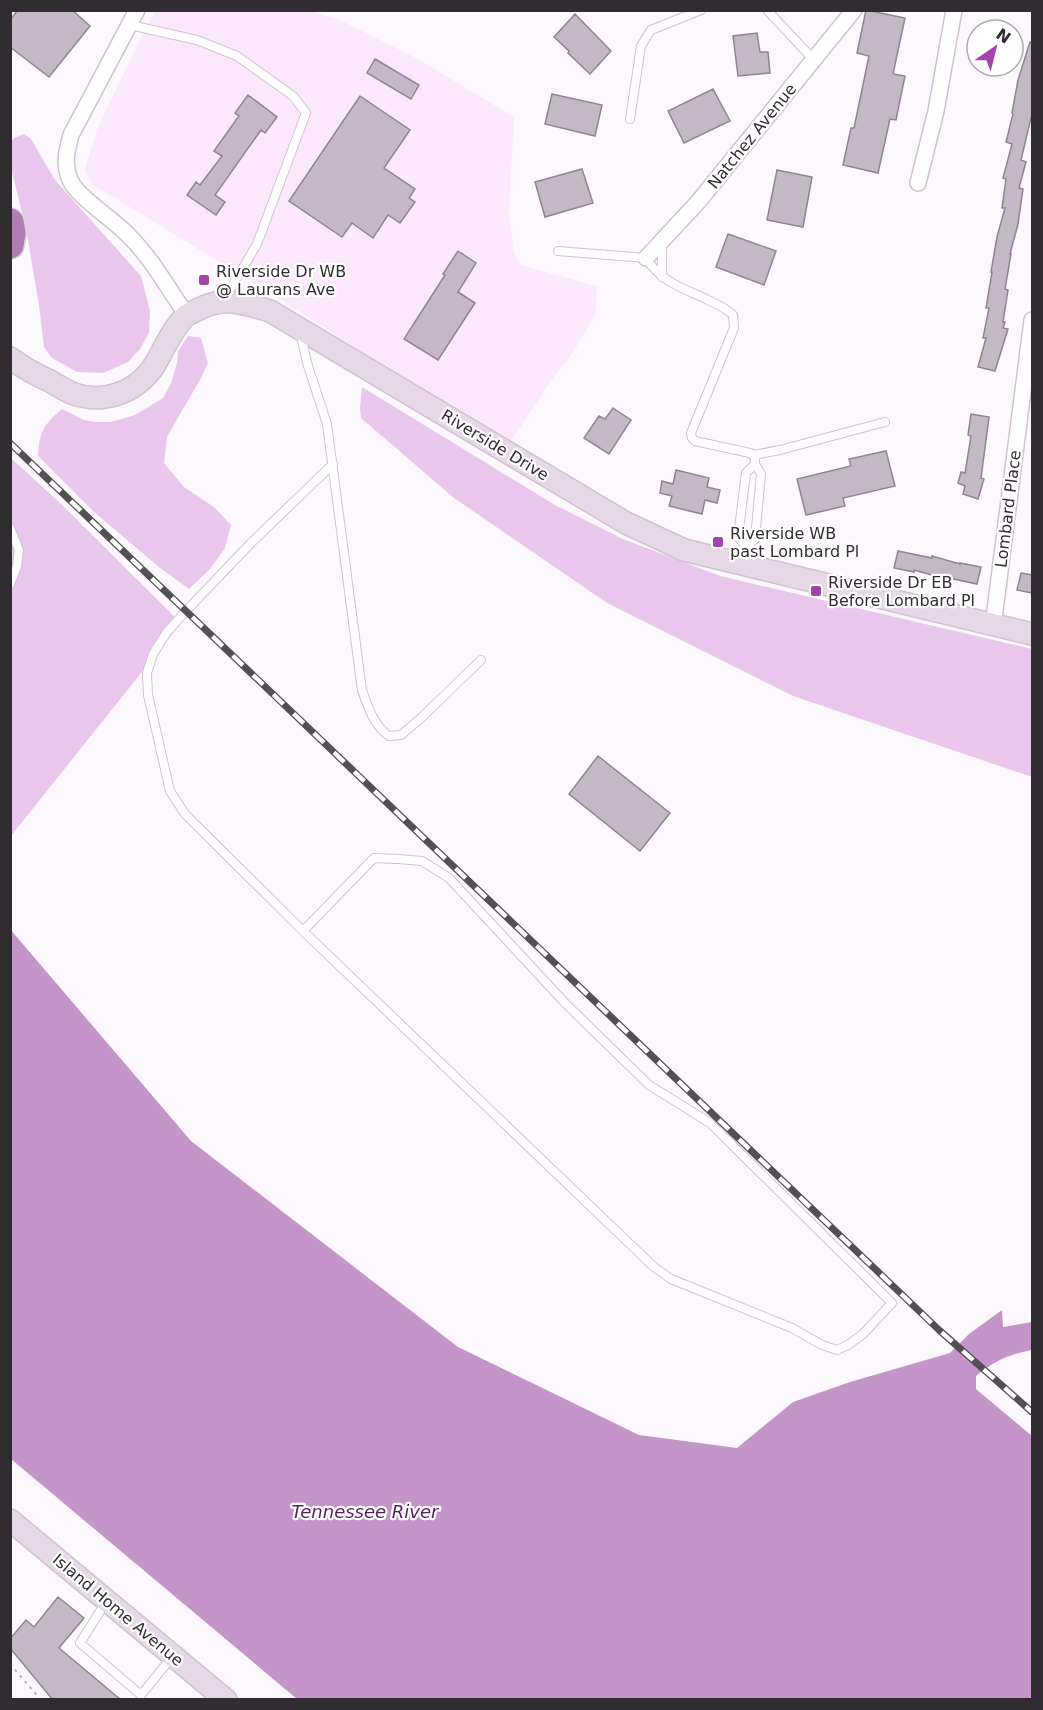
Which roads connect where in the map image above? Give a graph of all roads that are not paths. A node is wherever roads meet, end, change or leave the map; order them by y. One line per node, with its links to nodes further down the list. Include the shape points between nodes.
1 (137, 10): 7 (street)
2 (701, 10): 6 (lane)
3 (767, 10): 8 (lane)
4 (854, 10): 8 (street, Natchez Avenue)
5 (954, 10): 10 (street)
6 (690, 12): 9 (lane, via 651,30 641,46)
7 (130, 25): 17 (lane, via 197,40 237,56 292,96 306,113 257,244); 18 (street, via 71,135 65,162 71,183 130,236)
8 (814, 60): 12 (street, Natchez Avenue)
9 (630, 119)
10 (918, 183)
11 (10, 222): 13 (highway)
12 (662, 241): 15 (street, Natchez Avenue); 16 (lane)
13 (10, 245)
14 (558, 251): 15 (lane)
15 (645, 258): 16 (lane)
16 (662, 278): 23 (lane, via 733,315 734,328 692,438)
17 (223, 302): 18 (street, Riverside Drive, via 214,302); 20 (street, Riverside Drive, via 270,311)
18 (187, 315): 21 (street, Riverside Drive, via 143,380 115,395 76,394 31,373)
19 (1032, 320): 29 (street, Lombard Place)
20 (299, 329): 24 (lane, via 327,424); 27 (street, Riverside Drive, via 626,523 684,550)
21 (10, 358)
22 (885, 422): 23 (lane)
23 (754, 455): 25 (lane)
24 (333, 464): 31 (lane, via 362,690 381,731 389,736 401,735); 32 (lane, via 167,632 147,672 148,695 170,791 185,814)
25 (755, 464): 27 (lane, via 761,474 755,539); 27 (lane, via 746,473 738,537)
26 (10, 528): 28 (lane, via 19,550)
27 (745, 555): 29 (street, Riverside Drive)
28 (10, 584)
29 (993, 626): 30 (street, Riverside Drive)
30 (1032, 634)
31 (482, 660)
32 (303, 931): 32 (lane, via 671,1279 837,1350 863,1334 892,1303 710,1123 649,1086 448,878 422,861 374,858)
33 (10, 1520): 34 (street, Island Home Avenue)
34 (106, 1601): 35 (street, Island Home Avenue); 35 (lane, via 80,1643 141,1695)
35 (173, 1656): 36 (street, Island Home Avenue)
36 (226, 1700)

